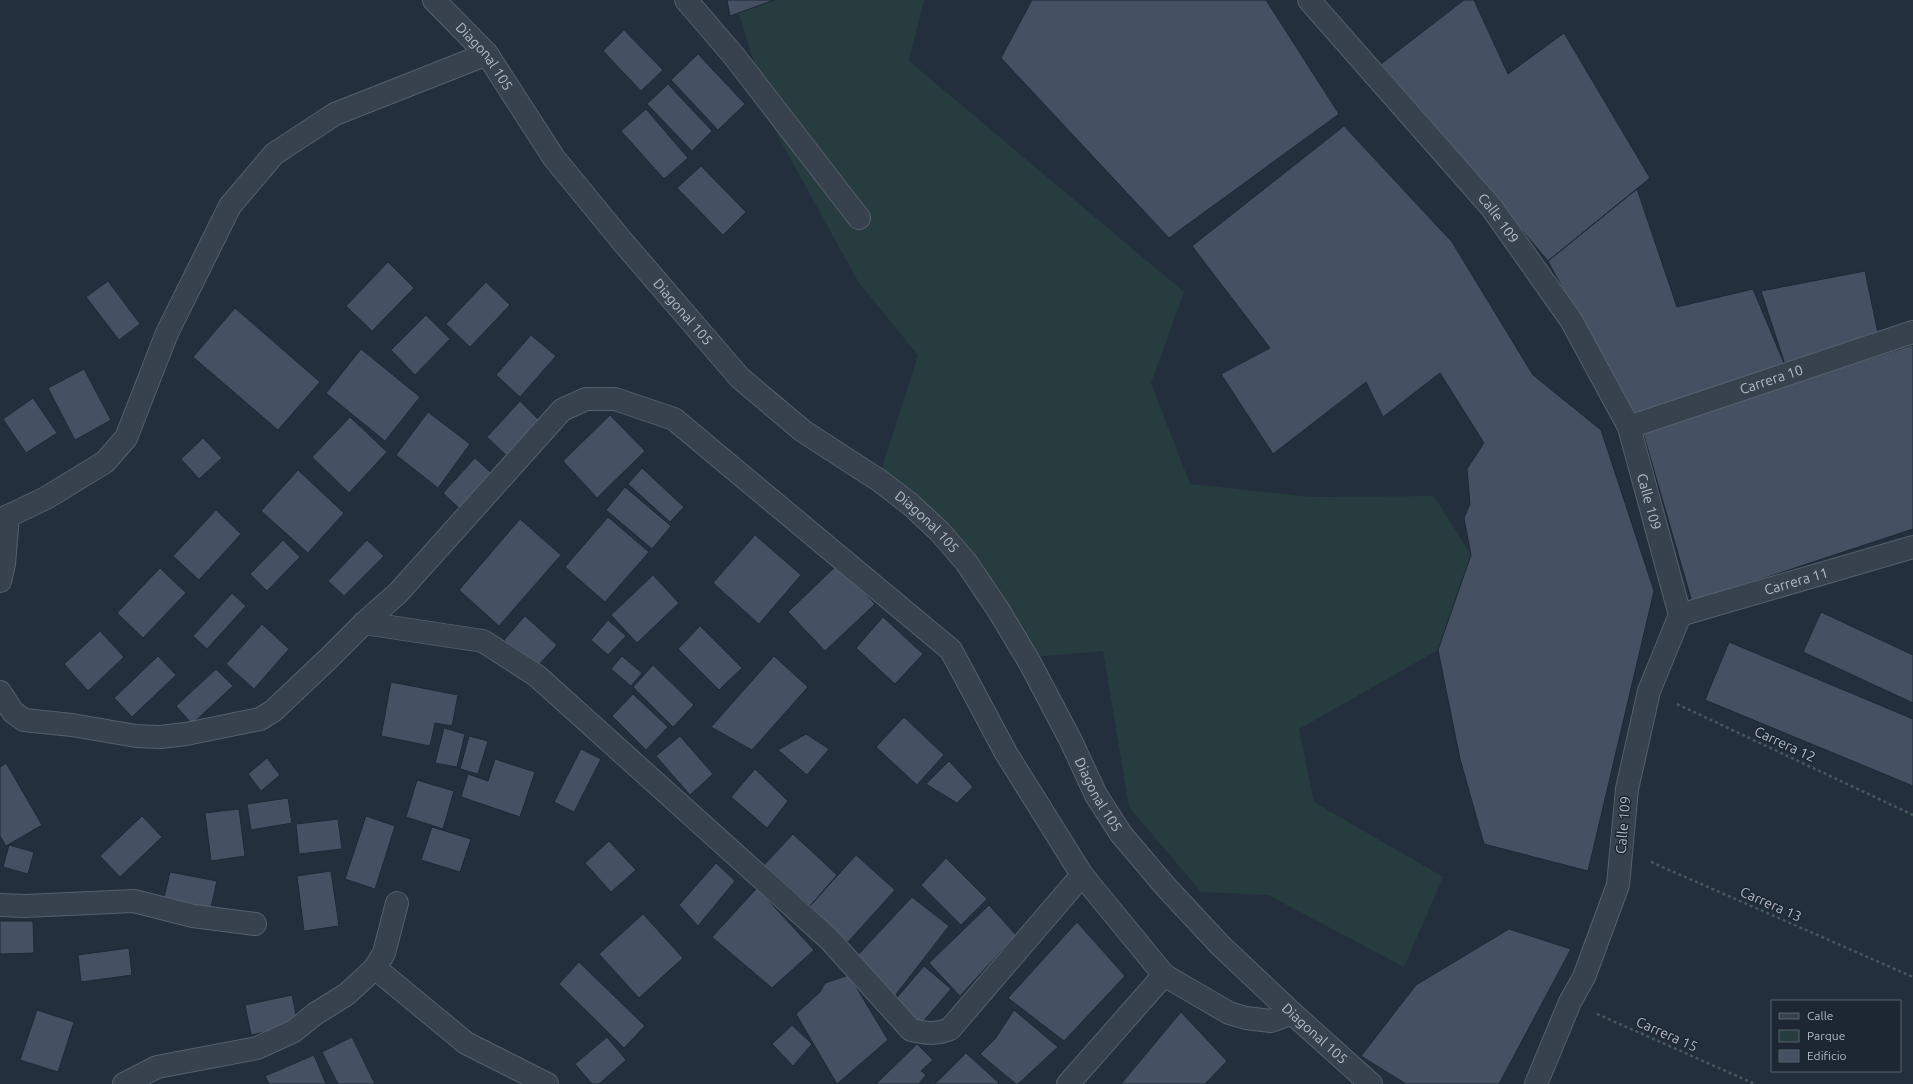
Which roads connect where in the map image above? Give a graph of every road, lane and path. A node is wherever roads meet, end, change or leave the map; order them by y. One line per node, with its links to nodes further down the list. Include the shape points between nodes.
1 (434, 0): 4 (street, Diagonal 105)
2 (686, 0): 5 (street, via 734,56)
3 (1309, 0): 7 (street, Calle 109, via 1492,208 1571,320)
4 (487, 54): 8 (street, via 335,114 274,154 230,206 167,333 126,438 105,462 46,498); 25 (street, Diagonal 105, via 554,158 740,378 803,431 880,481 910,504 940,532 966,562 1030,664 1096,795 1121,834 1220,945)
5 (860, 218)
6 (1913, 332): 7 (street, Carrera 10)
7 (1629, 427): 11 (street, Calle 109)
8 (4, 518): 10 (street, via 4,564)
9 (1913, 547): 11 (street, Carrera 11)
10 (0, 581)
11 (1680, 615): 13 (street, Calle 109)
12 (364, 623): 14 (street, via 273,711 260,719 199,731 136,736 24,720 13,712); 17 (street, via 483,641 537,676 829,939 911,1030 940,1033 950,1030); 17 (street, via 398,593 562,410 586,399 615,399 674,419 950,650 1006,753)
13 (1650, 691): 15 (path, Carrera 12); 16 (street, Calle 109, via 1627,789)
14 (0, 692)
15 (1913, 815)
16 (1621, 849): 23 (path, Carrera 13); 24 (street, Calle 109, via 1618,885 1584,977)
17 (1082, 875): 22 (street)
18 (397, 903): 21 (street, via 384,953)
19 (0, 905): 20 (street, via 134,901 193,916)
20 (255, 924)
21 (375, 968): 26 (street, via 347,994 294,1031 258,1048 157,1067); 27 (street, via 466,1043)
22 (1164, 975): 25 (street, via 1229,1013 1270,1021); 28 (street)
23 (1913, 977)
24 (1570, 1002): 30 (street, Calle 109); 31 (path, Carrera 15)
25 (1292, 1013): 29 (street, Diagonal 105)
26 (124, 1084)
27 (547, 1084)
28 (1068, 1084)
29 (1371, 1084)
30 (1536, 1084)
31 (1755, 1084)

